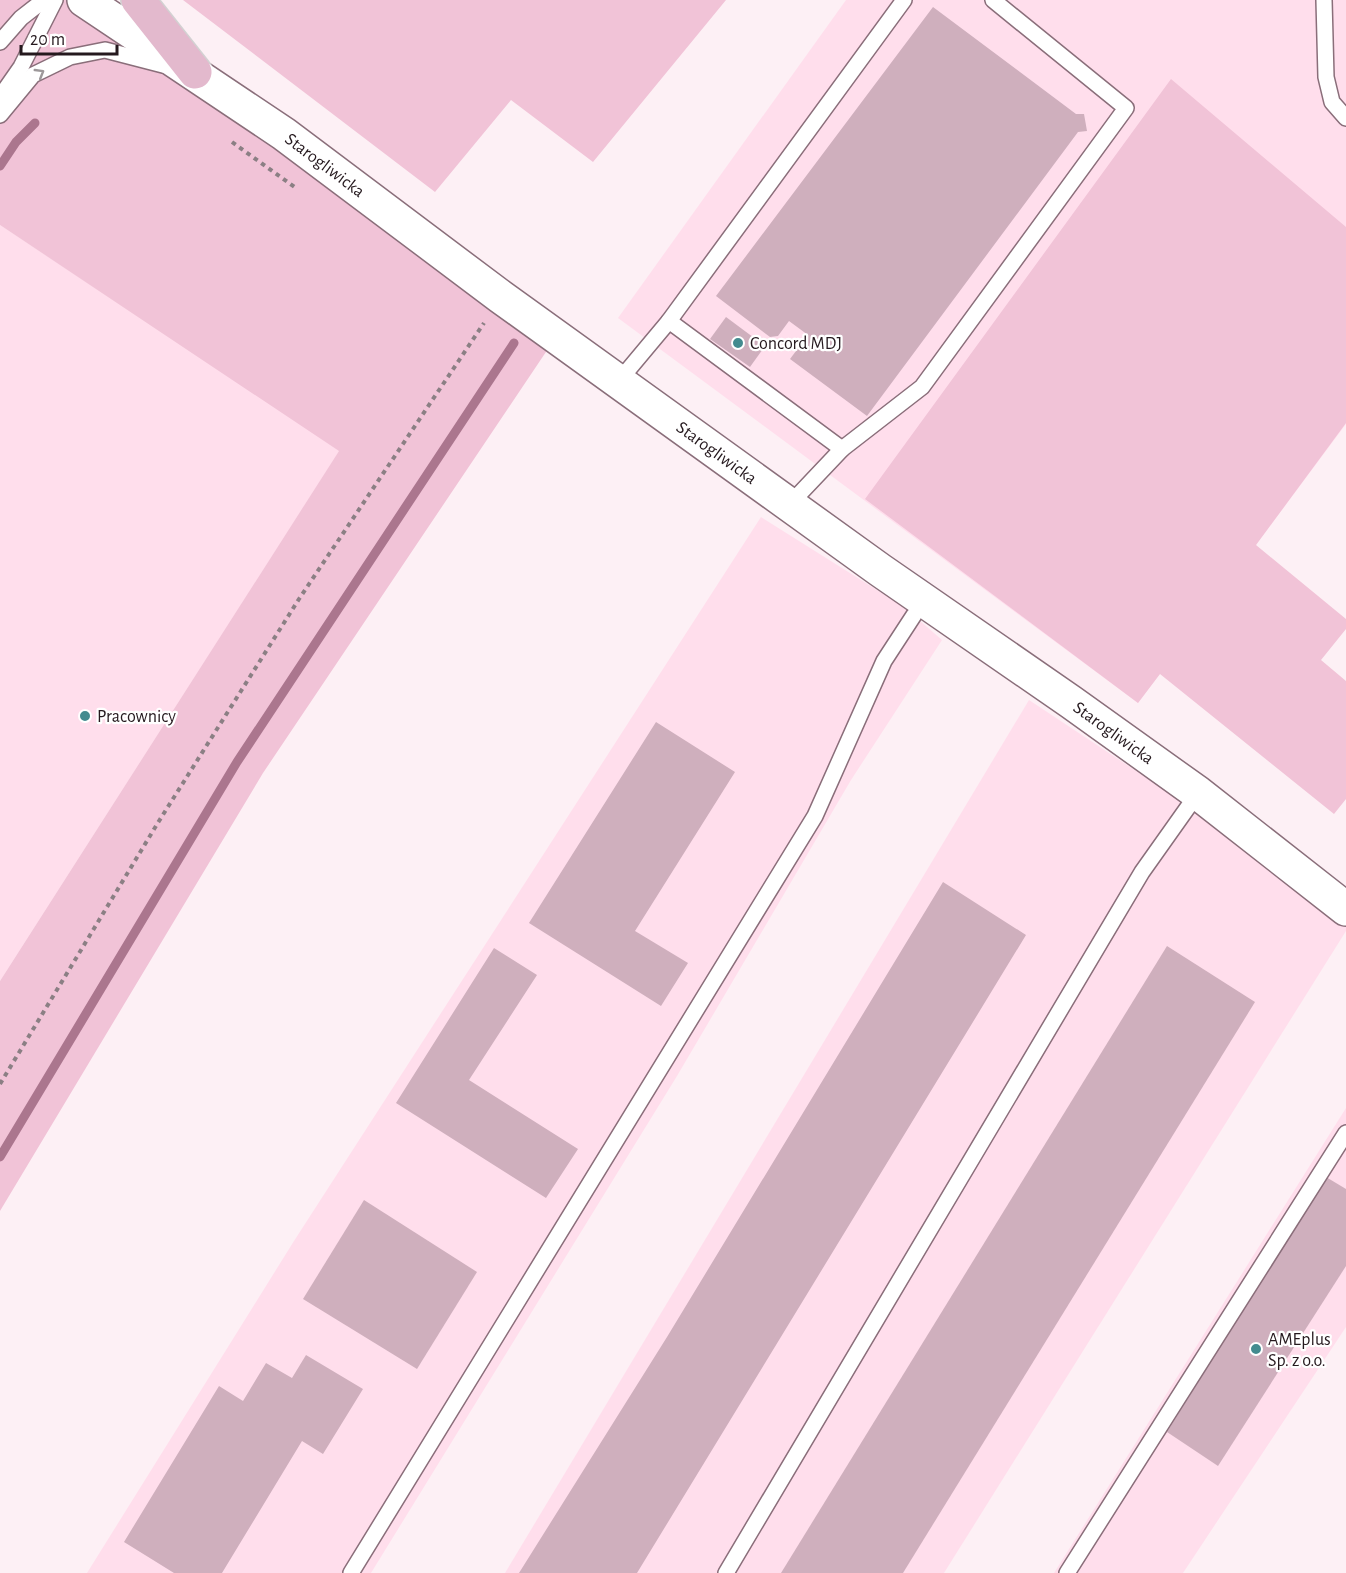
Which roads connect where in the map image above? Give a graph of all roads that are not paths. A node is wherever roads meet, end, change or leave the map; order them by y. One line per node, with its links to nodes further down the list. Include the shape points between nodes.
1 (44, 0): 8 (lane)
2 (55, 0): 10 (lane, via 21,68)
3 (84, 0): 9 (street, Starogliwicka)
4 (138, 0): 9 (main road)
5 (904, 0): 13 (lane)
6 (993, 0): 15 (lane, via 1126,108 922,387)
7 (1324, 0): 12 (lane, via 1326,77 1332,102)
8 (0, 42)
9 (195, 72): 11 (lane, one-way to 9, via 33,75 70,57 105,50); 14 (street, Starogliwicka, via 369,195)
10 (0, 97)
11 (0, 115)
12 (1346, 118)
13 (669, 321): 14 (lane); 15 (lane)
14 (618, 382): 16 (street, Starogliwicka)
15 (842, 449): 16 (lane)
16 (789, 505): 18 (street, Starogliwicka)
17 (914, 615): 21 (lane, via 884,661 815,816)
18 (1198, 793): 19 (street, Starogliwicka); 22 (lane, via 1142,872)
19 (1346, 909)
20 (1346, 1133): 23 (lane)
21 (351, 1573)
22 (726, 1573)
23 (1067, 1573)

